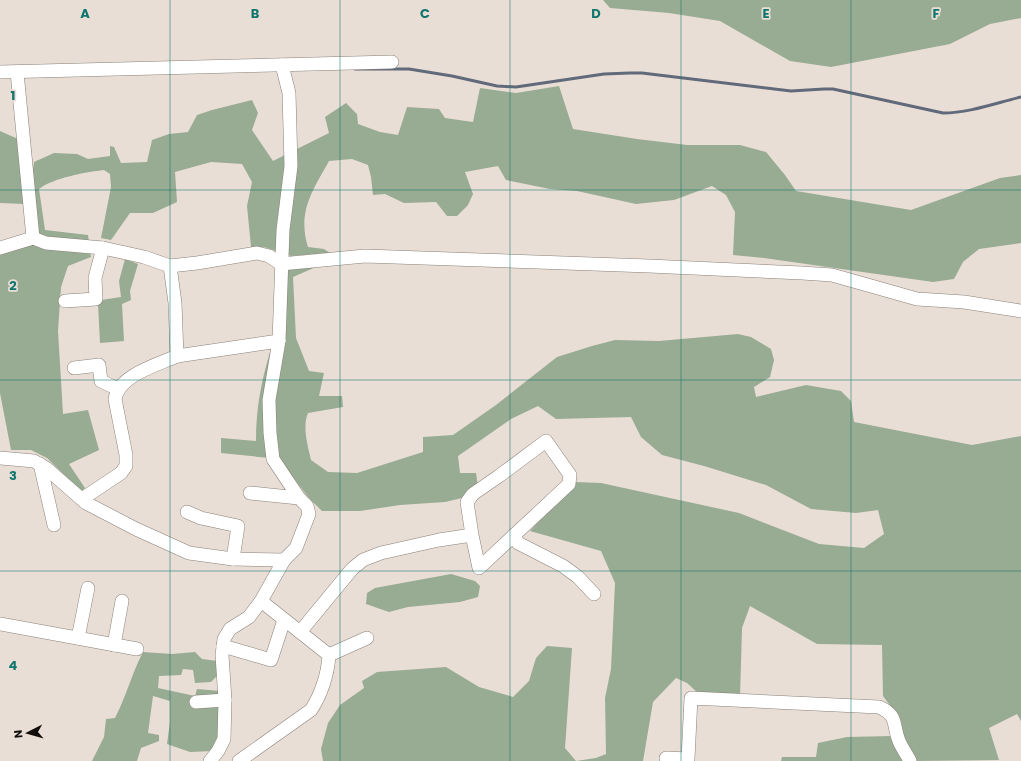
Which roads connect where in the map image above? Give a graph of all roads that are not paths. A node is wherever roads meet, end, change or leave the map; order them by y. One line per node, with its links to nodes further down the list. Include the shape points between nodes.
1 (392, 62): 2 (street)
2 (282, 68): 4 (street); 8 (street, via 289,93 291,166)
3 (0, 72): 4 (street)
4 (17, 75): 5 (street)
5 (33, 238): 6 (street); 7 (street, via 46,243)
6 (0, 248)
7 (102, 248): 9 (street, via 144,257); 10 (street, via 95,278 96,299)
8 (281, 264): 9 (street, via 269,256 257,253); 11 (street, via 365,256 802,273 832,275 917,299 964,302); 12 (street)
9 (170, 266): 13 (street, via 175,303)
10 (65, 301)
11 (1021, 311)
12 (279, 341): 13 (street); 19 (street, via 269,400 270,440 273,459)
13 (177, 356): 15 (street, via 131,377)
14 (74, 368): 15 (street, via 99,364 101,381)
15 (118, 389): 20 (street, via 115,399 126,466 121,473)
16 (0, 458): 17 (street, via 34,461)
17 (40, 464): 20 (street); 22 (street)
18 (250, 493): 19 (street)
19 (300, 498): 26 (street, via 307,506 309,514 296,548)
20 (82, 499): 25 (street, via 136,529 189,553)
21 (188, 512): 25 (street, via 202,518 238,526)
22 (54, 525)
23 (472, 535): 24 (street, via 479,568); 24 (street, via 466,502 473,494 546,441 570,475 569,484); 33 (street, via 381,552 363,560 352,569)
24 (514, 535): 28 (street, via 518,543 563,566 578,577)
25 (233, 559): 26 (street)
26 (284, 560): 30 (street)
27 (88, 588): 34 (street)
28 (594, 594)
29 (122, 601): 36 (street)
30 (261, 601): 31 (street); 37 (street, via 249,617 230,629)
31 (284, 620): 33 (street); 37 (street, via 271,660)
32 (0, 624): 34 (street)
33 (300, 632): 39 (street)
34 (78, 638): 36 (street)
35 (367, 638): 39 (street)
36 (114, 645): 38 (street)
37 (223, 646): 40 (street)
38 (137, 649)
39 (329, 655): 44 (street, via 329,664 318,701 311,710)
40 (225, 700): 41 (street); 43 (street, via 224,739)
41 (196, 702)
42 (666, 758): 45 (street, via 688,759 691,698 879,707 893,717 899,741)
43 (210, 761)
44 (239, 761)
45 (910, 761)

